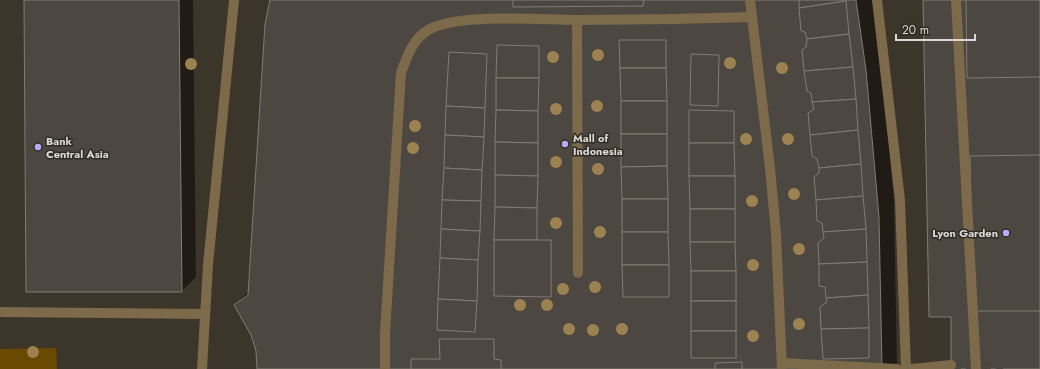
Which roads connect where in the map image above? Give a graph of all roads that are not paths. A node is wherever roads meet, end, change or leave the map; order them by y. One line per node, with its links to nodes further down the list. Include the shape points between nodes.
1 (228, 0): 2 (street)
2 (234, 0): 10 (street)
3 (750, 0): 6 (street)
4 (877, 0): 16 (street, via 900,200)
5 (956, 0): 18 (street)
6 (752, 17): 7 (street); 11 (street, via 776,233)
7 (577, 20): 8 (street); 14 (street, via 495,19 449,22 429,29 410,48 401,73)
8 (578, 273)
9 (0, 312): 10 (street)
10 (205, 314): 13 (street)
11 (782, 366): 15 (street)
12 (951, 366): 17 (street)
13 (202, 369)
14 (385, 369)
15 (897, 369)
16 (906, 369)
17 (912, 369)
18 (976, 369)

